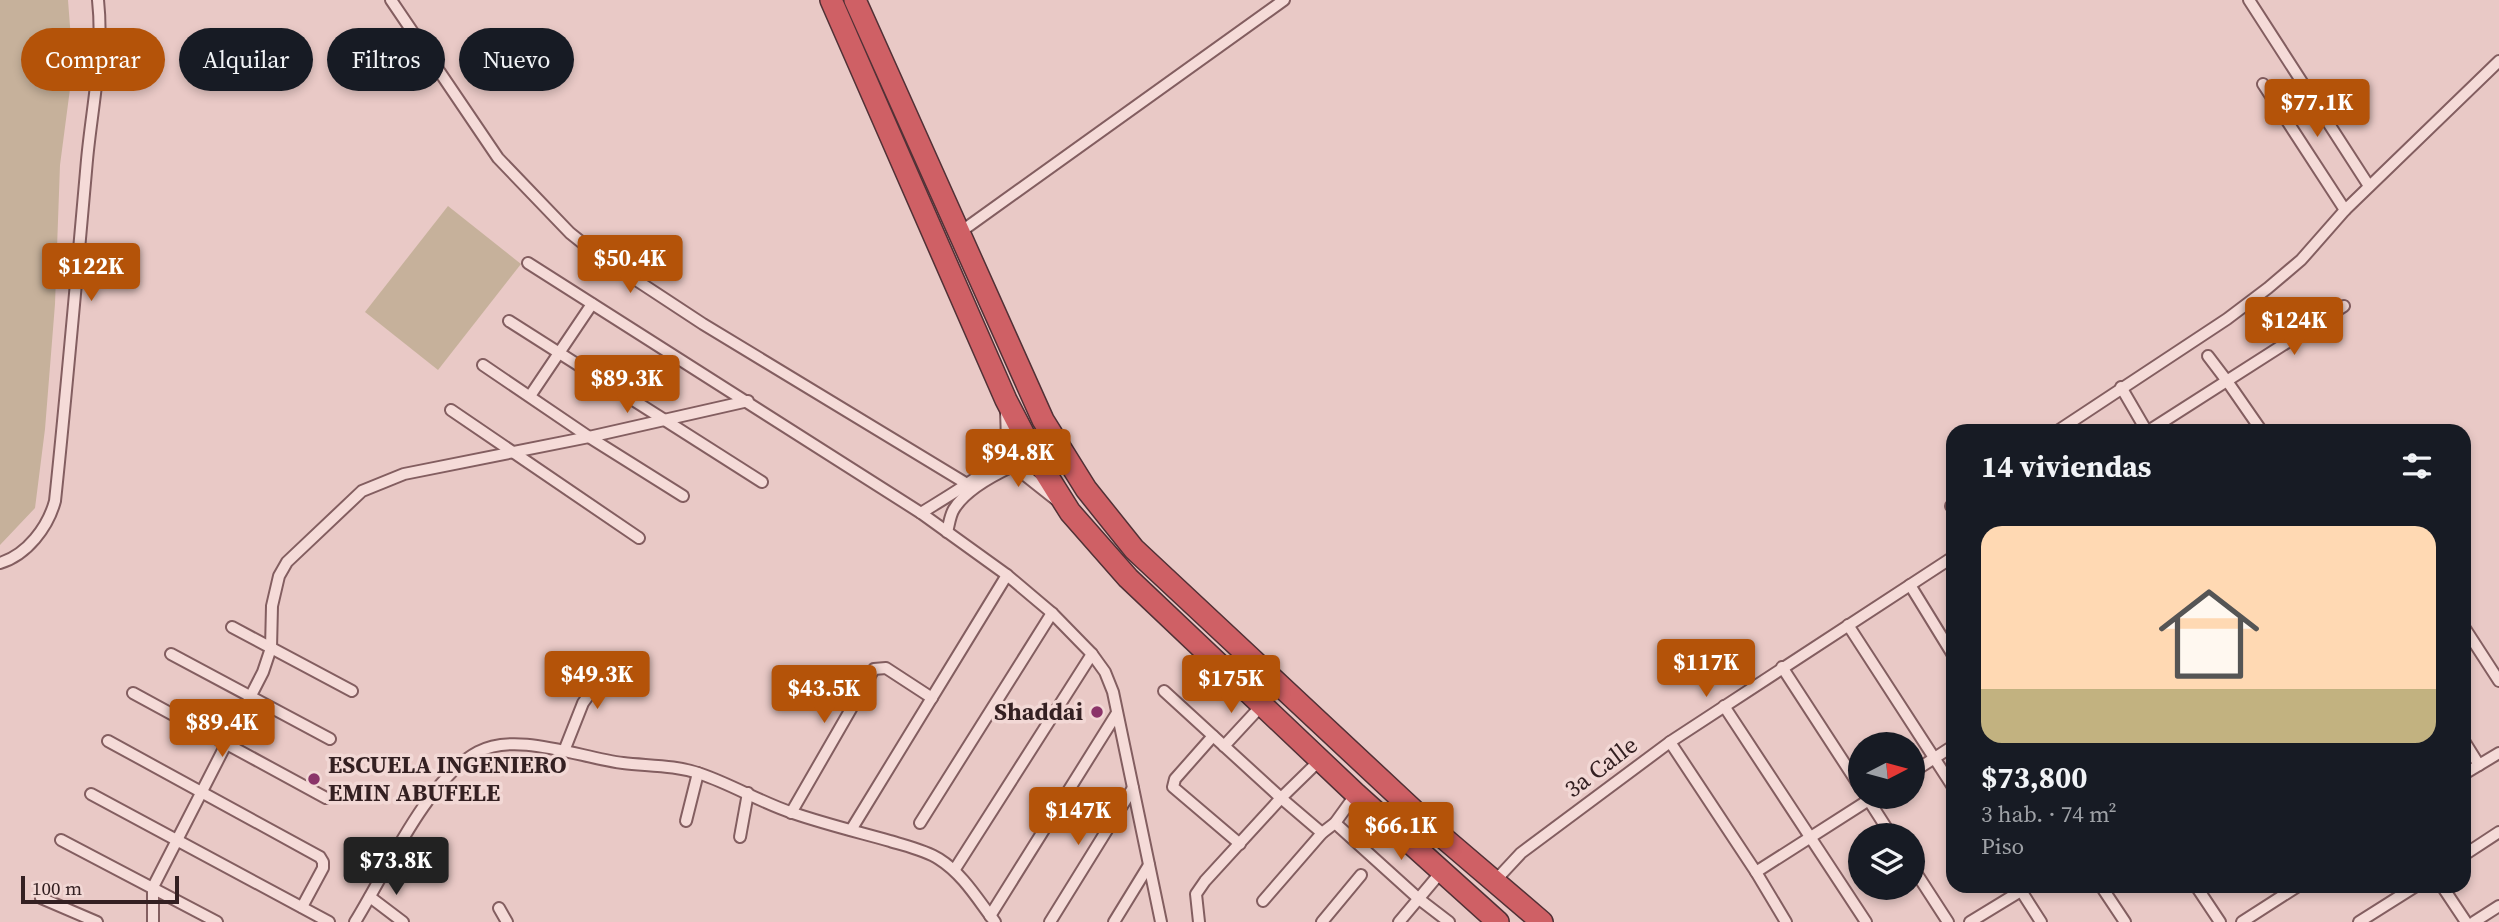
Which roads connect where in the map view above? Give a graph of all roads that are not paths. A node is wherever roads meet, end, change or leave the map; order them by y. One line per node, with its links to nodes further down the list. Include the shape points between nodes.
1 (98, 0): 43 (street, via 100,67 55,501 50,518 37,535)
2 (391, 0): 36 (street, via 498,158 570,233 702,324)
3 (831, 0): 9 (highway)
4 (855, 0): 10 (highway)
5 (1284, 0): 14 (street)
6 (2249, 0): 12 (street)
7 (2499, 61): 12 (street)
8 (2263, 84): 13 (street)
9 (876, 104): 10 (highway, via 886,108 912,158 918,154); 11 (highway)
10 (917, 139): 14 (highway)
11 (911, 184): 14 (highway, via 911,168 917,164 924,170 947,225); 25 (highway)
12 (2370, 186): 13 (street)
13 (2345, 210): 23 (street, via 2301,260 2268,288)
14 (959, 233): 109 (highway, via 1043,421 1086,489 1134,549)
15 (528, 263): 16 (street)
16 (593, 304): 19 (street); 26 (street)
17 (2344, 306): 22 (street)
18 (509, 321): 19 (street)
19 (558, 353): 24 (street); 28 (street)
20 (2208, 356): 22 (street)
21 (483, 365): 24 (street)
22 (2227, 380): 31 (street); 32 (street)
23 (2121, 387): 29 (street); 30 (street)
24 (530, 396): 33 (street)
25 (1006, 400): 36 (street, via 1002,454); 38 (highway)
26 (748, 401): 28 (street); 39 (street)
27 (450, 410): 34 (street)
28 (666, 420): 33 (street); 35 (street)
29 (2068, 424)
30 (2144, 424)
31 (2157, 424)
32 (2257, 424)
33 (589, 437): 34 (street); 37 (street)
34 (513, 452): 41 (street); 51 (street, via 404,474 362,491 279,576 272,606)
35 (762, 482)
36 (967, 484): 39 (street)
37 (682, 496)
38 (1070, 512): 40 (street, via 1010,467 954,509); 62 (highway, via 1128,578)
39 (921, 513): 40 (street)
40 (947, 531): 44 (street)
41 (639, 538)
42 (1946, 562): 45 (street, 3a Calle)
43 (0, 564)
44 (1007, 575): 46 (street); 61 (street)
45 (1910, 585): 47 (street, 3a Calle); 50 (street)
46 (1052, 613): 53 (street); 93 (street)
47 (1848, 625): 55 (street, 3a Calle); 75 (street)
48 (232, 627): 51 (street)
49 (2471, 638): 56 (street)
50 (1946, 644)
51 (271, 648): 57 (street); 60 (street)
52 (171, 654): 60 (street)
53 (1092, 654): 64 (street, via 1105,672); 105 (street)
54 (613, 661): 72 (street, via 583,703)
55 (1782, 667): 63 (street, 3a Calle); 79 (street)
56 (2499, 681)
57 (352, 691)
58 (1164, 691): 65 (street)
59 (133, 693): 69 (street)
60 (251, 697): 66 (street); 69 (street)
61 (932, 698): 91 (street, via 886,668 874,669); 95 (street)
62 (1262, 705): 70 (street); 76 (highway)
63 (1724, 706): 68 (street, 3a Calle); 100 (street)
64 (1117, 713): 83 (street); 128 (street)
65 (1213, 736): 70 (street); 102 (street, via 1173,787)
66 (330, 739)
67 (108, 741): 84 (street)
68 (1670, 742): 107 (street); 109 (street, 3a Calle, via 1521,853)
69 (227, 744): 84 (street); 88 (street)
70 (1224, 746): 89 (street)
71 (1946, 750): 75 (street)
72 (564, 751): 81 (street); 121 (street, via 513,745 477,752 437,790)
73 (2471, 752): 78 (street)
74 (2499, 752): 78 (street)
75 (1934, 758): 77 (street); 82 (street)
76 (1320, 760): 87 (highway); 89 (street)
77 (1925, 764)
78 (2479, 765): 80 (street)
79 (1848, 769)
80 (2471, 770)
81 (698, 773): 85 (street); 92 (street)
82 (1946, 776)
83 (1133, 789): 104 (street); 136 (street)
84 (200, 792): 101 (street); 126 (street, via 320,857 323,868)
85 (748, 793): 91 (street); 98 (street)
86 (91, 794): 101 (street)
87 (1356, 794): 94 (street); 106 (highway)
88 (326, 798)
89 (1281, 798): 97 (street); 102 (street)
90 (1854, 809): 100 (street)
91 (791, 813): 95 (street)
92 (686, 821)
93 (920, 822)
94 (1335, 823): 97 (street); 123 (street)
95 (851, 830): 105 (street, via 910,847)
96 (2499, 832): 103 (street)
97 (1322, 833): 124 (street)
98 (740, 837)
99 (61, 839): 110 (street)
100 (1809, 839): 107 (street); 146 (street)
101 (176, 840): 110 (street); 126 (street)
102 (1240, 844): 139 (street, via 1196,894)
103 (2471, 850)
104 (1149, 865): 137 (street); 138 (street)
105 (955, 869): 128 (street)
106 (1441, 872): 123 (street); 143 (highway)
107 (1756, 872): 145 (street)
108 (1361, 875): 140 (street)
109 (1494, 882): 144 (highway)
110 (153, 887): 130 (street); 131 (street)
111 (1925, 887): 147 (street)
112 (2014, 893): 148 (street)
113 (2026, 893): 149 (street)
114 (2106, 893): 150 (street)
115 (2201, 893): 151 (street)
116 (2282, 893): 120 (street)
117 (2288, 893): 120 (street)
118 (2405, 893): 153 (street)
119 (2447, 893): 154 (street)
120 (2284, 896): 152 (street)
121 (370, 897): 133 (street); 134 (street)
122 (41, 898): 129 (street)
123 (1419, 899): 141 (street); 142 (street)
124 (1263, 901)
125 (2499, 906): 155 (street)
126 (302, 907): 132 (street)
127 (499, 908): 135 (street)
128 (992, 919)
129 (97, 922)
130 (153, 922)
131 (217, 922)
132 (329, 922)
133 (355, 922)
134 (403, 922)
135 (507, 922)
136 (1050, 922)
137 (1114, 922)
138 (1161, 922)
139 (1199, 922)
140 (1322, 922)
141 (1399, 922)
142 (1449, 922)
143 (1499, 922)
144 (1542, 922)
145 (1786, 922)
146 (1866, 922)
147 (1948, 922)
148 (1970, 922)
149 (2041, 922)
150 (2125, 922)
151 (2220, 922)
152 (2242, 922)
153 (2359, 922)
154 (2466, 922)
155 (2474, 922)

